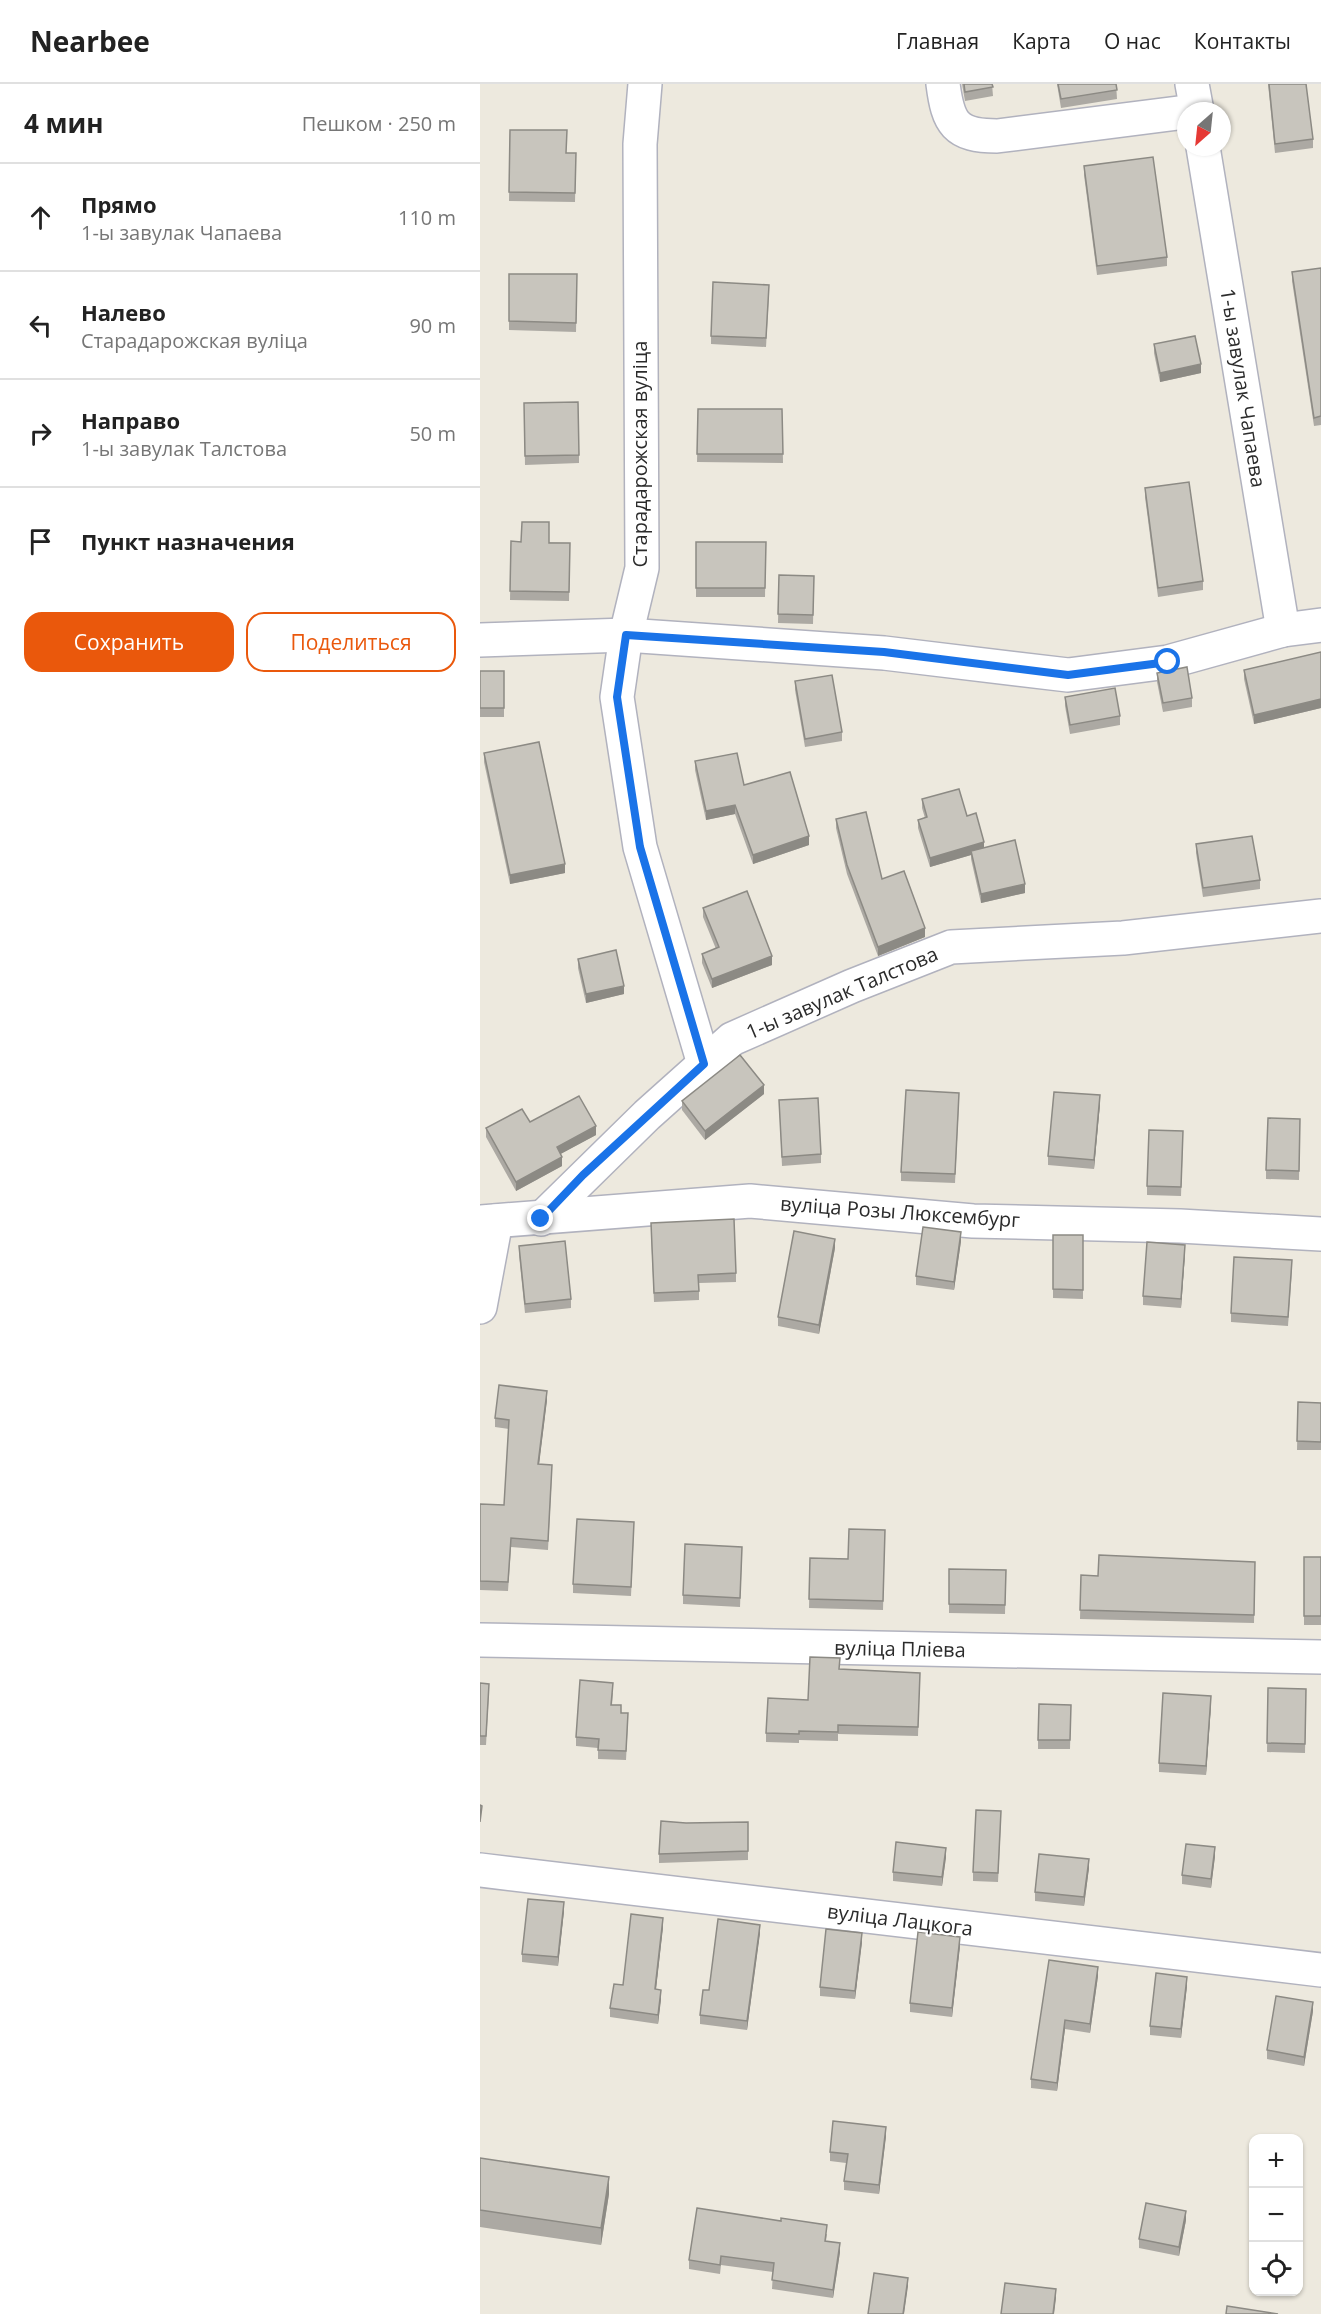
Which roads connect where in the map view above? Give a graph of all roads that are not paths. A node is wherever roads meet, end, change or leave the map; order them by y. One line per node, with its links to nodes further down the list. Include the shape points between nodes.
1 (645, 84): 9 (street, Старадарожская вуліца, via 640,144 642,568)
2 (943, 84): 5 (street, via 951,121 976,136)
3 (1192, 84): 4 (street)
4 (1195, 102)
5 (1177, 113)
6 (1204, 156): 8 (street, 1-ы завулак Чапаева)
7 (1321, 625): 8 (street)
8 (1283, 630): 9 (street, via 1168,662 1068,675 884,652)
9 (626, 635): 10 (street); 12 (street, Старадарожская вуліца, via 617,697 640,847)
10 (480, 640)
11 (1321, 916): 12 (street, 1-ы завулак Талстова, via 1123,938 951,947 732,1039)
12 (704, 1064): 13 (street, 1-ы завулак Талстова)
13 (541, 1219): 14 (street, вуліца Розы Люксембург); 15 (street, вуліца Розы Люксембург, via 750,1201 973,1221)
14 (488, 1222): 16 (street)
15 (1321, 1234)
16 (480, 1307)
17 (480, 1640): 18 (street, вуліца Пліева)
18 (1321, 1657)
19 (480, 1870): 20 (street, вуліца Лацкога)
20 (1321, 1970)

